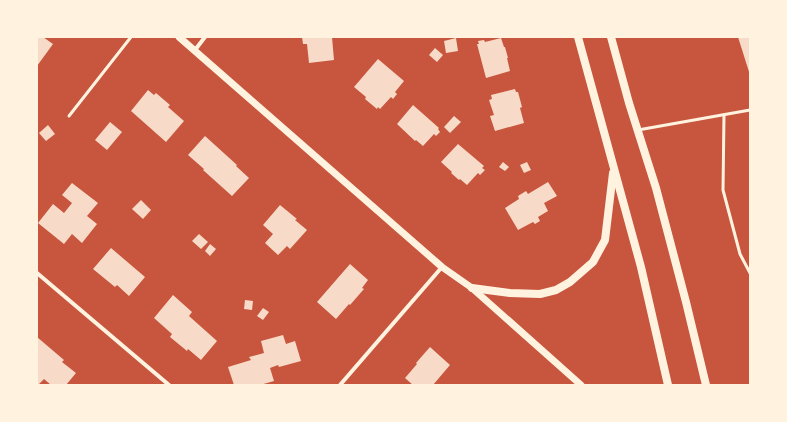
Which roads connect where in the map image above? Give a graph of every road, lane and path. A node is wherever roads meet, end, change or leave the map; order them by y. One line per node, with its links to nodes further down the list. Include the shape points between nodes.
1 (131, 37): 9 (lane)
2 (179, 37): 6 (street)
3 (205, 37): 6 (street)
4 (578, 37): 11 (main road)
5 (611, 37): 10 (main road)
6 (194, 50): 12 (street)
7 (750, 110): 8 (lane)
8 (724, 114): 10 (lane); 14 (lane, via 723,190 740,254)
9 (69, 116)
10 (638, 130): 20 (main road, via 656,188)
11 (614, 168): 15 (main road, via 605,240 593,262 570,282 556,290 540,294); 19 (main road, via 641,267)
12 (442, 267): 15 (street); 17 (street)
13 (37, 273): 16 (street)
14 (750, 273)
15 (472, 288): 18 (street)
16 (169, 385)
17 (340, 385)
18 (581, 385)
19 (668, 385)
20 (706, 385)

